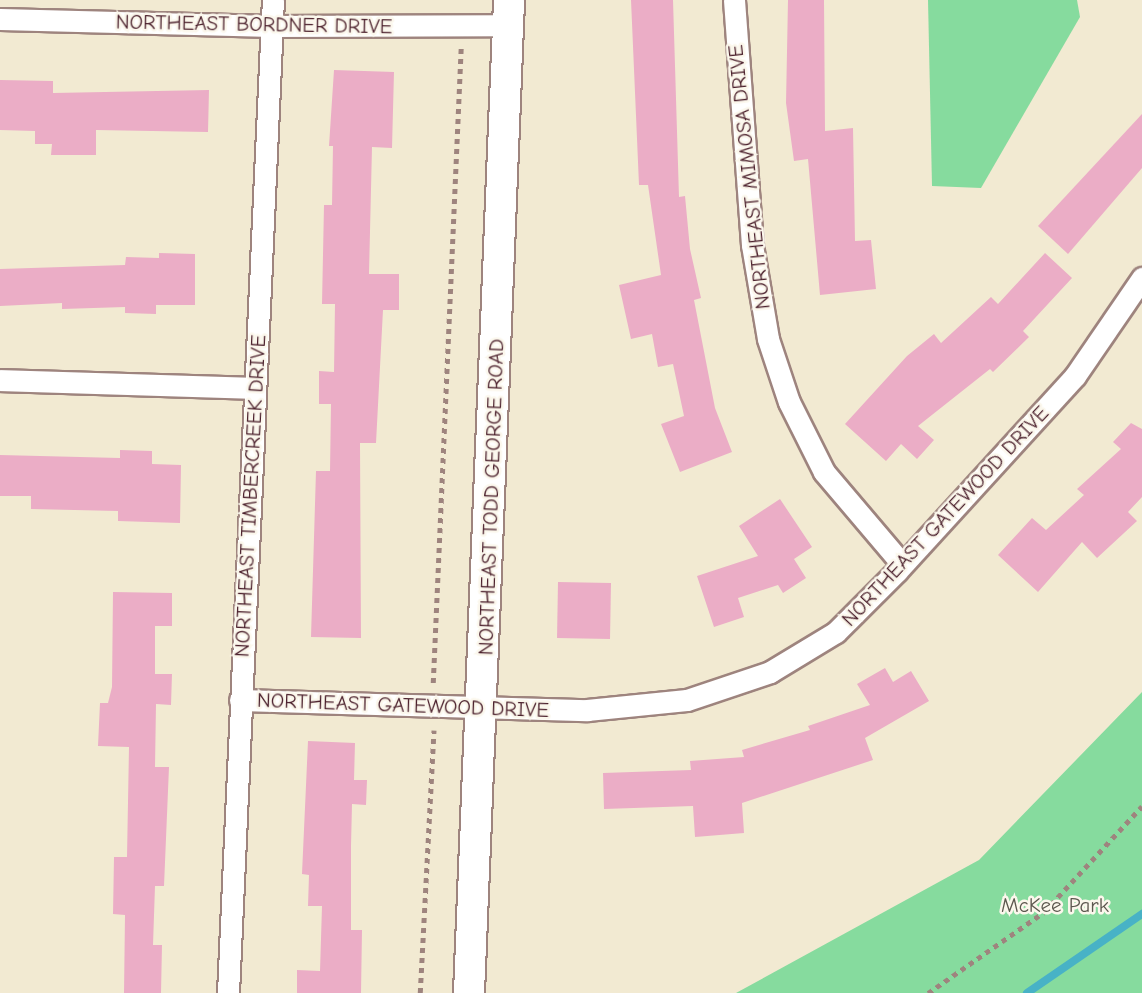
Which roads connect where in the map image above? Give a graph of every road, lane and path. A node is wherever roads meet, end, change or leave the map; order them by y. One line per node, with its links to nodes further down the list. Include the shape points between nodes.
1 (273, 0): 5 (street, NORTHEAST TIMBERCREEK DRIVE)
2 (734, 0): 10 (street, NORTHEAST MIMOSA DRIVE, via 752,245 768,339 789,402 824,472)
3 (508, 12): 5 (street, NORTHEAST BORDNER DRIVE); 13 (main road, NORTHEAST TODD GEORGE ROAD)
4 (0, 19): 5 (street, NORTHEAST BORDNER DRIVE)
5 (272, 26): 9 (street, NORTHEAST TIMBERCREEK DRIVE)
6 (460, 57): 12 (path)
7 (1142, 278): 10 (street, NORTHEAST GATEWOOD DRIVE, via 1074,376)
8 (0, 380): 9 (street)
9 (255, 388): 11 (street, NORTHEAST TIMBERCREEK DRIVE)
10 (902, 564): 13 (street, NORTHEAST GATEWOOD DRIVE, via 836,632 770,672 736,686 643,706)
11 (240, 700): 12 (street, NORTHEAST GATEWOOD DRIVE); 15 (street, NORTHEAST TIMBERCREEK DRIVE)
12 (431, 706): 13 (street, NORTHEAST GATEWOOD DRIVE); 16 (path)
13 (484, 708): 17 (main road, NORTHEAST TODD GEORGE ROAD)
14 (1142, 806): 18 (path, via 1044,912)
15 (228, 993)
16 (420, 993)
17 (469, 993)
18 (928, 993)

